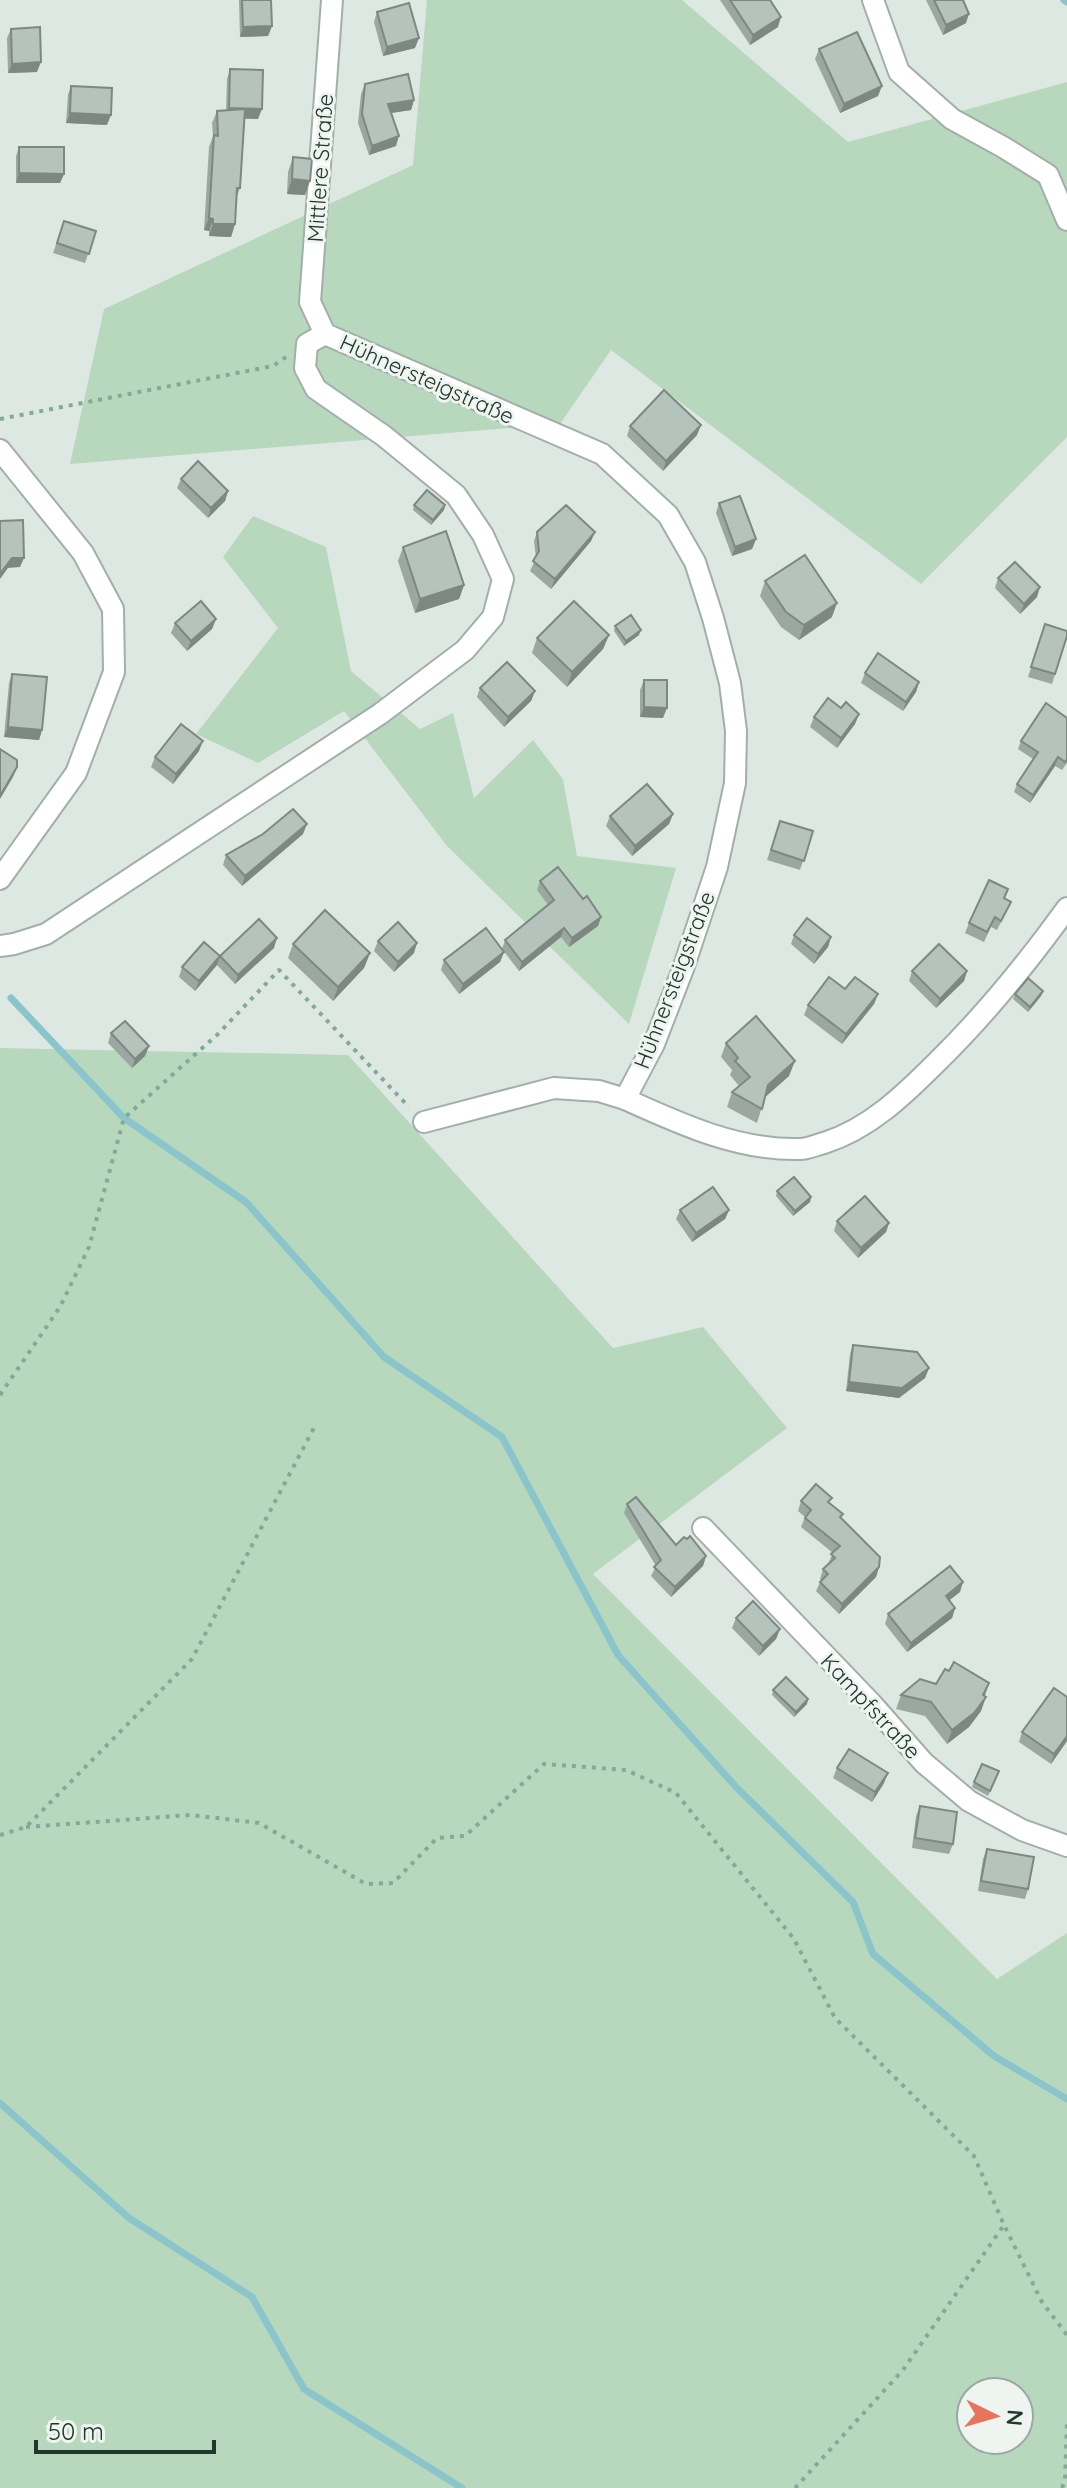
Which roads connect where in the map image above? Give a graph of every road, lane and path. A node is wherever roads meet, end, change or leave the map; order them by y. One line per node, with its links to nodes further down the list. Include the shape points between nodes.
1 (332, 0): 4 (street, Mittlere Straße, via 310,302)
2 (873, 0): 3 (street, via 899,72 952,119 1048,175)
3 (1067, 220)
4 (325, 334): 10 (street, Hühnersteigstraße, via 307,344 305,368 316,389 456,495 483,535 503,579 493,617 465,650 380,714 46,934); 11 (street, Hühnersteigstraße, via 602,454 668,515 695,562 730,683 735,783 717,867 683,969 654,1044)
5 (288, 356): 6 (path, via 273,366)
6 (0, 419)
7 (0, 450): 8 (street, via 83,553 113,609 114,672 76,773)
8 (0, 879)
9 (1067, 908): 11 (street, via 981,1019 903,1096 845,1137 803,1149 746,1144)
10 (0, 946)
11 (625, 1099): 12 (street, via 554,1088)
12 (424, 1122): 13 (path, via 279,970 218,1034 124,1118 89,1247 60,1307)
13 (0, 1395)
14 (316, 1424): 16 (path, via 192,1659)
15 (703, 1528): 18 (street, Kampfstraße, via 924,1763 969,1801 1022,1830)
16 (26, 1827): 17 (path); 19 (path, via 191,1815 259,1823 366,1884 393,1883 437,1838 465,1836 544,1764 626,1770 676,1793 794,1939 835,2018 974,2156)
17 (0, 1835)
18 (1067, 1846)
19 (1004, 2225): 20 (path, via 1042,2302); 22 (path, via 903,2370)
20 (1067, 2335)
21 (1067, 2421): 23 (path)
22 (795, 2488)
23 (1062, 2488)

